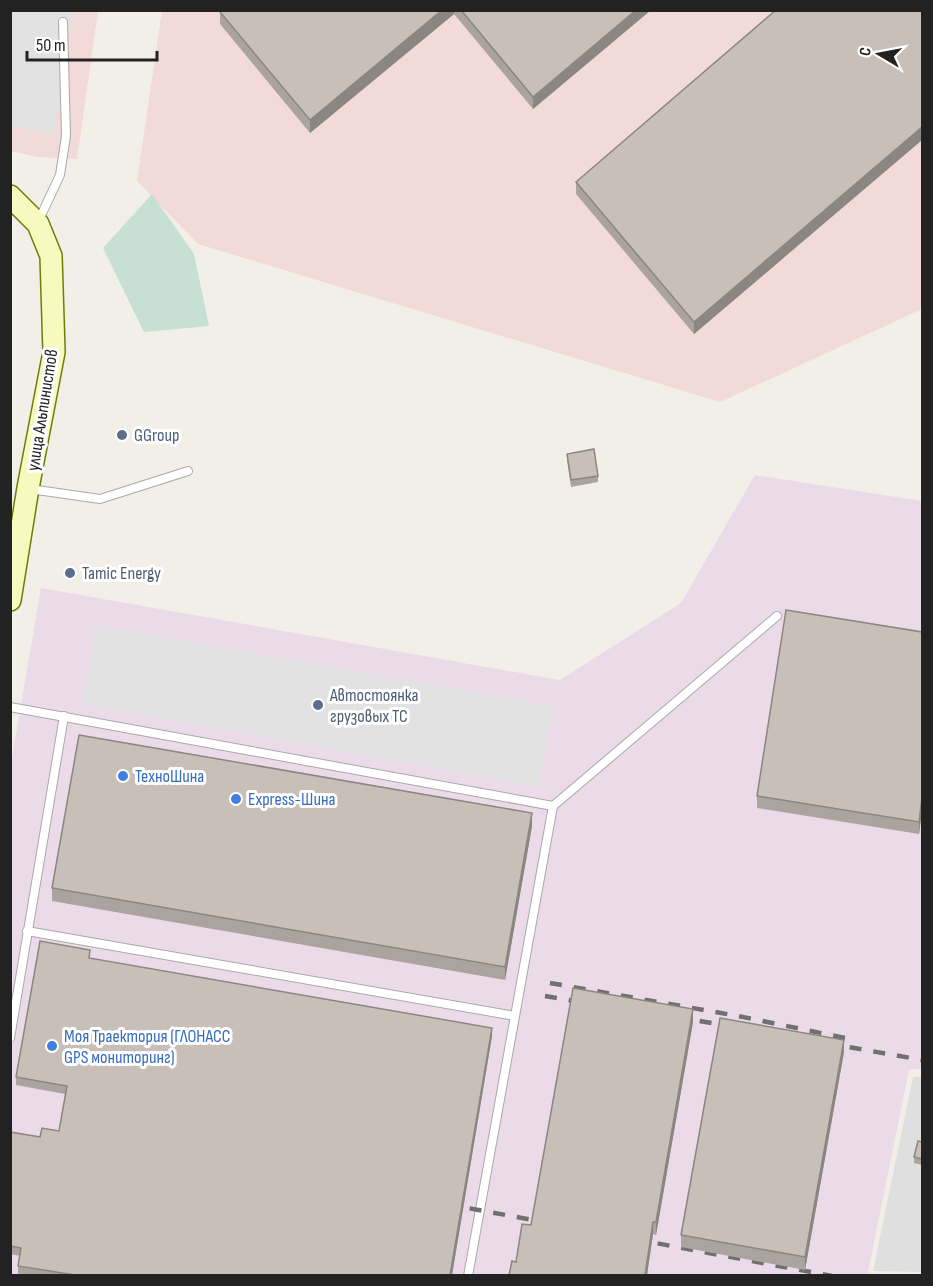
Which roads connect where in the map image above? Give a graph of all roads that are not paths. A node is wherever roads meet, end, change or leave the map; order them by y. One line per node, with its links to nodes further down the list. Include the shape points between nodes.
1 (63, 22): 3 (lane, via 66,136 60,175)
2 (10, 196): 3 (main road, улица Альпинистов)
3 (38, 224): 5 (main road, улица Альпинистов, via 51,256 54,352)
4 (188, 471): 5 (lane, via 100,499)
5 (28, 494): 6 (main road); 7 (main road, улица Альпинистов)
6 (10, 554)
7 (10, 600)
8 (777, 616): 11 (lane)
9 (10, 707): 10 (lane)
10 (64, 716): 11 (lane); 12 (lane)
11 (553, 806): 13 (lane)
12 (27, 931): 13 (lane); 14 (lane)
13 (515, 1016): 15 (lane)
14 (10, 1038)
15 (468, 1275)

